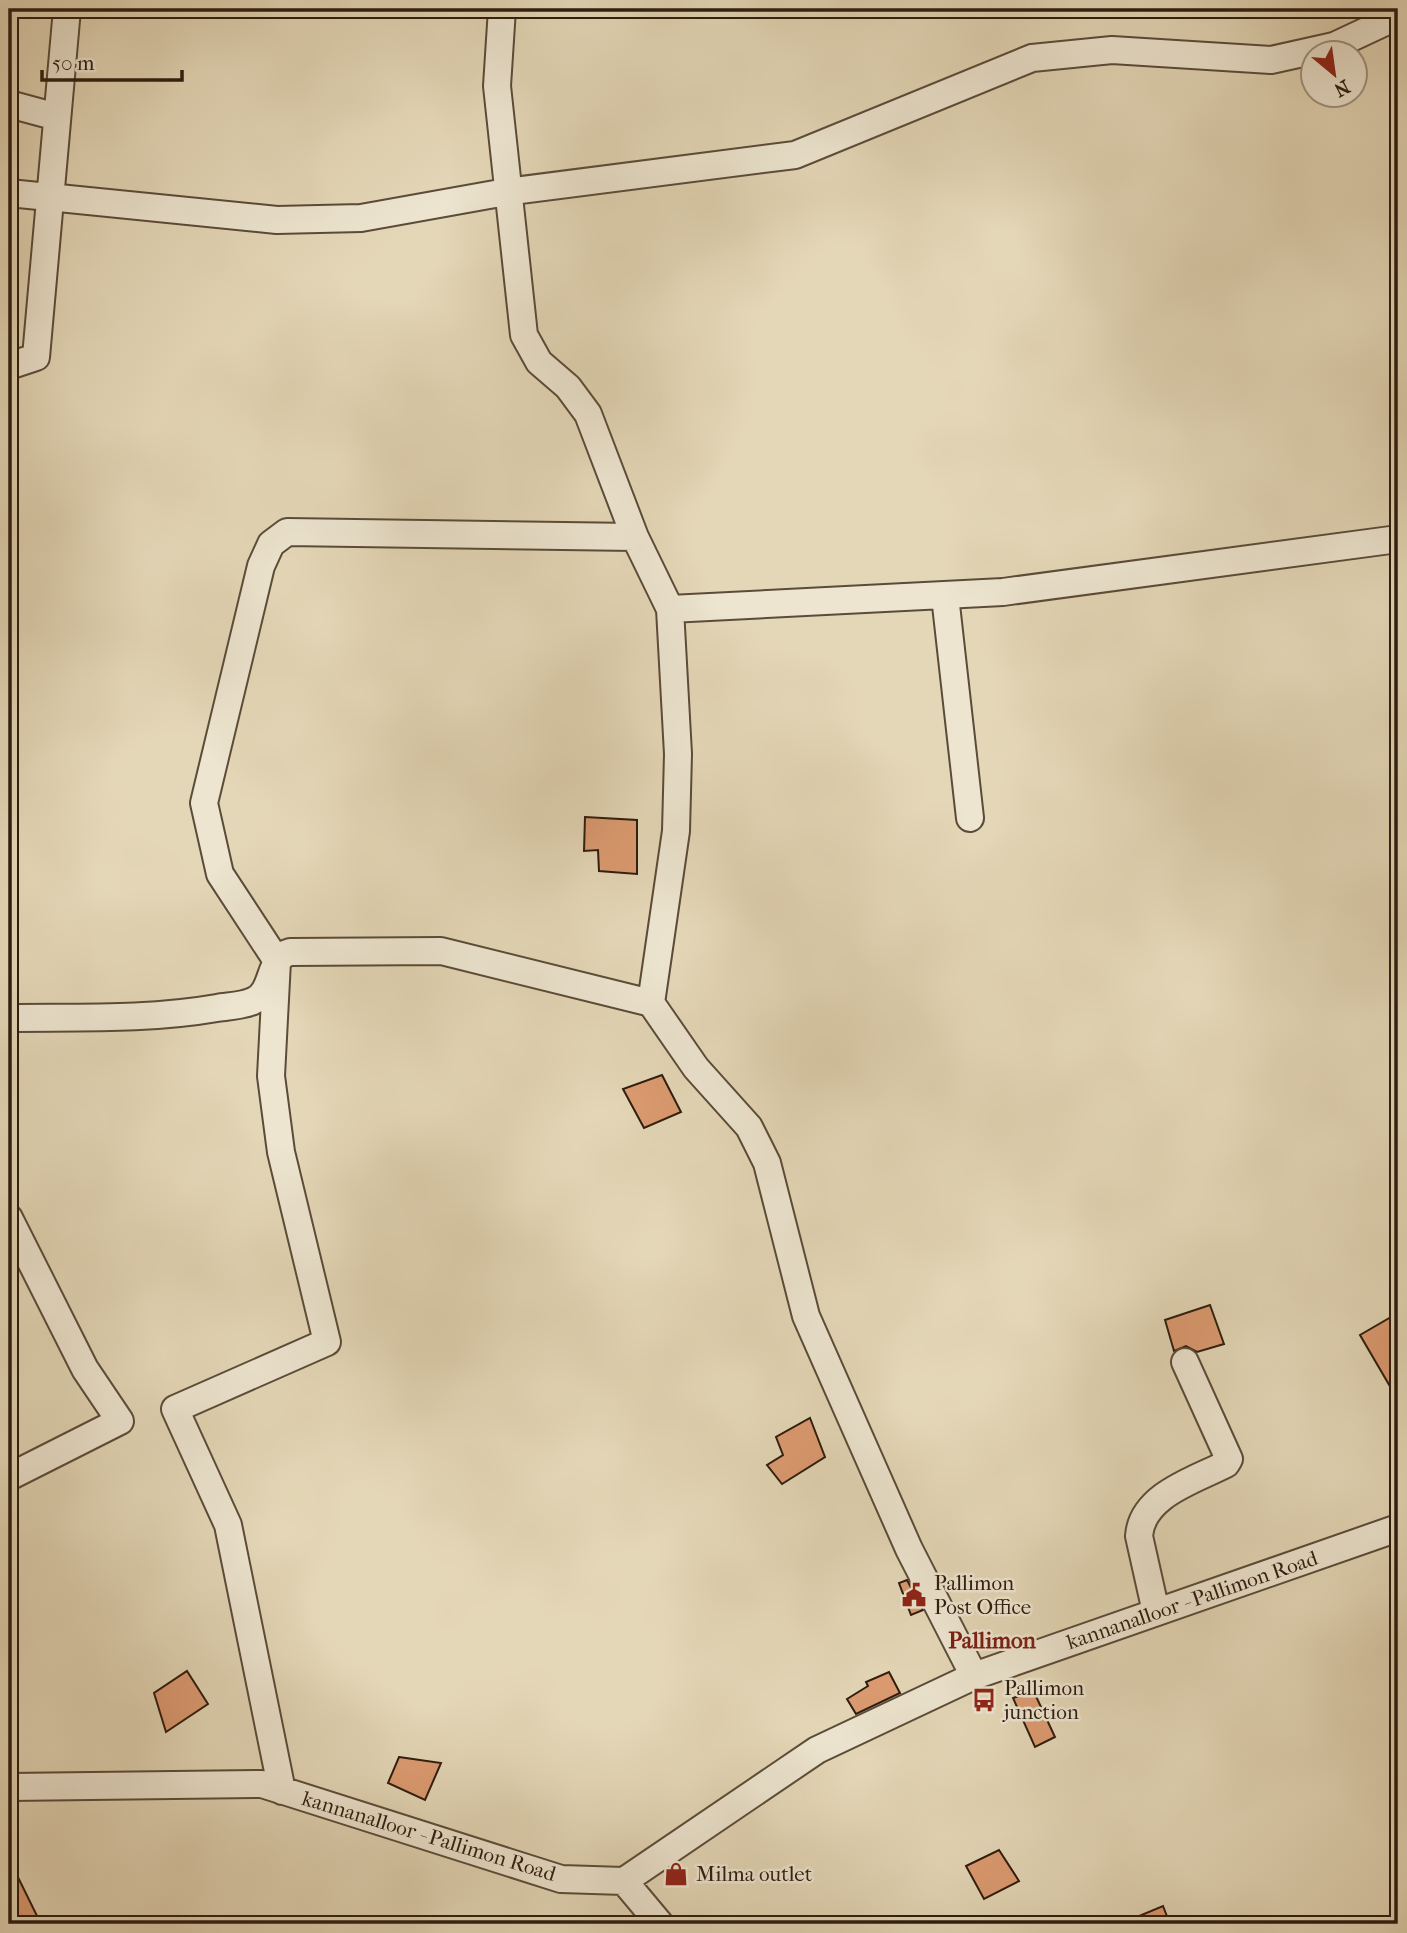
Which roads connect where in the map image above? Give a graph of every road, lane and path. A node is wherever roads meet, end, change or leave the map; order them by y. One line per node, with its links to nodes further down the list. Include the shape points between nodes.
1 (67, 9): 5 (street)
2 (502, 9): 6 (street, via 497,86)
3 (1398, 16): 6 (street, via 1334,46 1271,60 1112,50 1032,58 795,155)
4 (9, 104): 5 (street)
5 (57, 117): 8 (street)
6 (506, 191): 8 (street, via 361,218 277,220); 10 (street, via 524,335 539,362 568,387 588,414)
7 (9, 194): 8 (street)
8 (49, 199): 9 (street, via 36,356)
9 (9, 366)
10 (635, 537): 13 (street); 15 (street, via 287,532 271,544 261,566 204,803 220,874)
11 (1398, 539): 12 (street)
12 (945, 596): 13 (street); 14 (street)
13 (670, 609): 16 (street, via 678,754 676,831)
14 (970, 818)
15 (276, 961): 16 (street, via 290,952 441,951); 17 (street, via 265,991 251,1002 196,1012 121,1017); 25 (street, via 271,1076 281,1152 327,1342 174,1409 228,1525)
16 (651, 1003): 23 (street, via 695,1068 749,1127 767,1163 806,1316 909,1549)
17 (9, 1018)
18 (9, 1218): 20 (street, via 85,1369 120,1421)
19 (1185, 1362): 22 (street, via 1228,1459 1148,1509 1139,1536)
20 (9, 1477)
21 (1398, 1528): 22 (street, kannanalloor - Pallimon Road)
22 (1156, 1612): 23 (street, kannanalloor - Pallimon Road)
23 (974, 1676): 26 (street, kannanalloor - Pallimon Road, via 817,1750)
24 (9, 1787): 25 (street, kannanalloor - Pallimon Road, via 262,1784)
25 (282, 1791): 26 (street, kannanalloor - Pallimon Road, via 561,1879)
26 (624, 1881): 27 (street)
27 (660, 1924)

